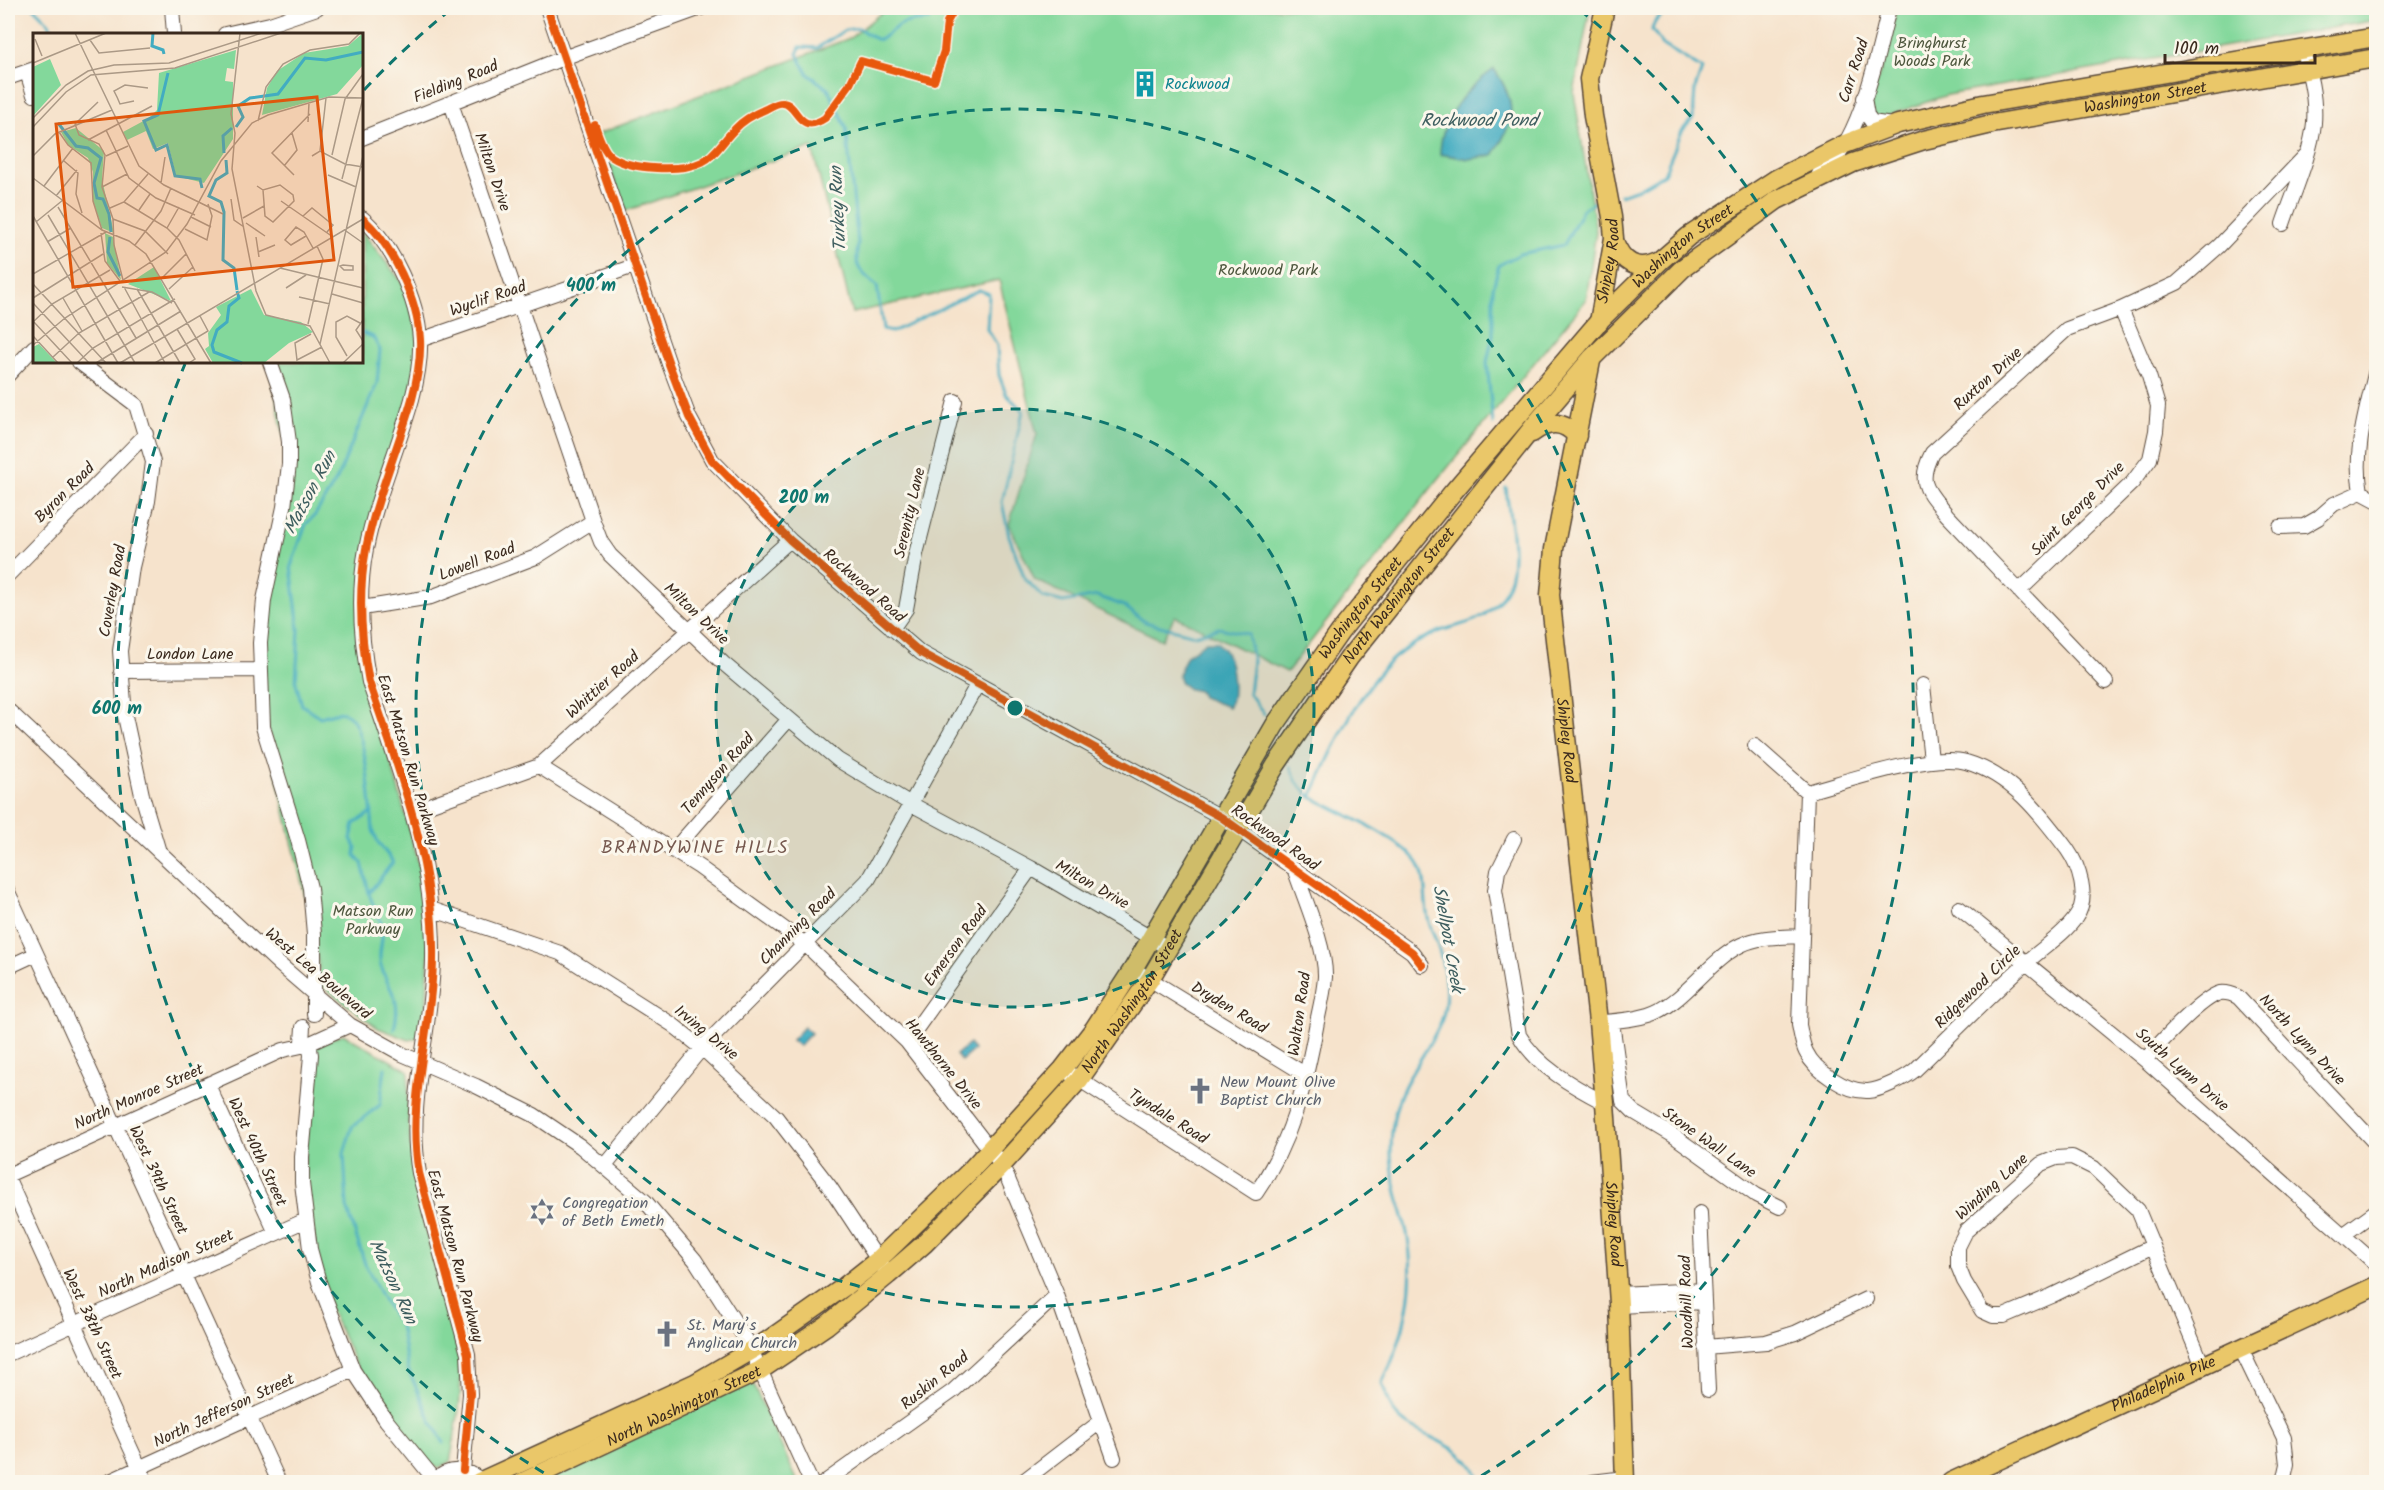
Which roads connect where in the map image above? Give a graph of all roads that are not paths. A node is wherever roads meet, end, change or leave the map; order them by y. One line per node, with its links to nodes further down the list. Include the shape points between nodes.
1 (172, 8): 7 (street)
2 (317, 8): 8 (street)
3 (547, 8): 11 (street, Rockwood Road)
4 (701, 8): 11 (street, Fielding Road)
5 (1605, 8): 27 (main road, Shipley Road, via 1589,79)
6 (1889, 8): 17 (street, Carr Road)
7 (174, 33)
8 (230, 33)
9 (2376, 37): 10 (main road, Washington Street)
10 (2302, 50): 13 (street); 19 (main road, Washington Street, via 1983,104)
11 (564, 58): 18 (street, Fielding Road); 29 (street, Rockwood Road)
12 (2376, 58): 13 (main road, Washington Street)
13 (2309, 69): 22 (main road, Washington Street, via 1992,124); 23 (street, via 2314,124)
14 (31, 70): 15 (street); 16 (street)
15 (8, 78)
16 (33, 87)
17 (1864, 98): 19 (street, via 1872,122); 20 (street, Carr Road)
18 (451, 102): 21 (street, Fielding Road); 30 (street, Milton Drive)
19 (1898, 124): 20 (main road, Washington Street)
20 (1852, 136): 22 (street, via 1870,148); 24 (street, Carr Road, via 1823,172); 28 (main road, Washington Street, via 1709,221)
21 (363, 138)
22 (1893, 150): 24 (main road, Washington Street, via 1853,163)
23 (2307, 154): 26 (street); 31 (street, Ruxton Drive, via 2177,283)
24 (1777, 200): 35 (main road, Washington Street, via 1683,268)
25 (363, 219): 33 (street, East Matson Run Parkway, via 403,277)
26 (2283, 224)
27 (1614, 241): 28 (main road, via 1619,253 1632,265 1644,267); 32 (main road, Shipley Road)
28 (1660, 261): 32 (main road, Washington Street)
29 (634, 266): 30 (street, Wyclif Road); 48 (street, Rockwood Road, via 688,417 703,445 712,460)
30 (521, 306): 33 (street, Wyclif Road); 46 (street, Milton Drive)
31 (2121, 309): 50 (street, Saint George Drive, via 2158,406 2150,459 2132,483); 50 (street, Ruxton Drive, via 2067,329 1932,453 1923,469 1926,489)
32 (1600, 320): 35 (main road, Shipley Road); 67 (main road, Washington Street, via 1340,632 1275,725)
33 (420, 340): 51 (street, East Matson Run Parkway, via 412,399 367,545)
34 (33, 348): 39 (street)
35 (1591, 359): 42 (main road, Shipley Road); 43 (main road, North Washington Street)
36 (80, 363): 41 (street, Coverley Road, via 136,405)
37 (270, 363): 54 (street, via 283,399 289,464 264,600)
38 (2376, 370): 44 (street, via 2362,426 2358,478)
39 (8, 375)
40 (955, 401): 52 (street, Serenity Lane, via 906,609)
41 (146, 434): 49 (street, Byron Road); 55 (street, Coverley Road, via 153,462 131,577 120,651)
42 (1577, 436): 43 (main road, via 1567,427 1551,423); 88 (main road, Shipley Road, via 1554,549 1550,595)
43 (1520, 444): 68 (main road, North Washington Street, via 1349,657)
44 (2361, 492): 45 (street); 47 (street, via 2334,504 2304,526)
45 (2376, 500)
46 (593, 521): 51 (street, Lowell Road, via 536,557 431,597); 53 (street, Milton Drive, via 609,555)
47 (2280, 527)
48 (790, 540): 52 (street, Rockwood Road); 53 (street, Whittier Road)
49 (8, 575)
50 (2019, 591): 56 (street, Ruxton Drive)
51 (362, 608): 66 (street, East Matson Run Parkway, via 369,682)
52 (892, 628): 57 (street, Rockwood Road, via 921,653)
53 (690, 630): 60 (street, Milton Drive); 63 (street, Whittier Road)
54 (260, 670): 55 (street, London Lane); 87 (street, via 263,727 310,888)
55 (121, 671): 71 (street, Coverley Road, via 125,716)
56 (2106, 682)
57 (976, 685): 65 (street, Channing Road); 67 (street, Rockwood Road)
58 (1923, 685): 62 (street)
59 (8, 710): 71 (street, West Lea Boulevard)
60 (789, 719): 65 (street, Milton Drive, via 857,773); 70 (street, Tennyson Road)
61 (1755, 746): 64 (street)
62 (1931, 760): 64 (street, Ridgewood Circle); 82 (street, Ridgewood Circle, via 1964,761 2010,784 2044,818 2076,861 2081,879 2077,916)
63 (539, 766): 66 (street, Whittier Road); 70 (street, Hawthorne Drive)
64 (1806, 792): 77 (street, Ridgewood Circle)
65 (911, 804): 72 (street, Milton Drive); 79 (street, Channing Road, via 868,880)
66 (412, 811): 76 (street, East Matson Run Parkway)
67 (1221, 817): 68 (street, Rockwood Road); 78 (main road, North Washington Street)
68 (1237, 829): 73 (street, Rockwood Road); 80 (main road, North Washington Street)
69 (1514, 839): 101 (street, via 1498,871 1495,890 1519,1035 1527,1050 1576,1088)
70 (673, 851): 79 (street, Hawthorne Drive)
71 (159, 854): 87 (street, West Lea Boulevard)
72 (1031, 868): 78 (street, Milton Drive); 91 (street, Emerson Road)
73 (1294, 868): 83 (street, Rockwood Road, via 1412,952); 98 (street, Walton Road, via 1320,946 1325,976)
74 (8, 892): 81 (street, West 39th Street)
75 (1959, 908): 82 (street, South Lynn Drive)
76 (431, 909): 93 (street, Irving Drive, via 560,953); 96 (street, East Matson Run Parkway, via 433,963)
77 (1801, 936): 82 (street, Ridgewood Circle, via 1799,1025 1804,1050 1826,1075 1843,1085 1868,1091 1910,1074); 88 (street, via 1766,938 1742,945 1651,1015)
78 (1152, 938): 80 (street, Milton Drive); 85 (main road, North Washington Street)
79 (805, 944): 91 (street, Hawthorne Drive); 93 (street, Channing Road)
80 (1168, 948): 86 (main road, North Washington Street)
81 (36, 954): 84 (street); 102 (street, West 39th Street)
82 (2026, 962): 95 (street, South Lynn Drive)
83 (1422, 965)
84 (8, 967)
85 (1133, 969): 86 (street, Dryden Road); 97 (main road, North Washington Street)
86 (1150, 979): 98 (street, Dryden Road); 99 (main road, North Washington Street)
87 (316, 1004): 89 (street, West Lea Boulevard); 90 (street)
88 (1605, 1022): 101 (main road, Shipley Road)
89 (350, 1025): 92 (street); 96 (street, West Lea Boulevard)
90 (303, 1027): 92 (street, via 302,1042); 94 (street)
91 (907, 1042): 104 (street, Hawthorne Drive)
92 (306, 1045): 94 (street); 112 (street, via 311,1055 302,1157)
93 (702, 1048): 106 (street, Channing Road); 117 (street, Irving Drive, via 776,1117 830,1187)
94 (283, 1050): 100 (street, North Monroe Street)
95 (2145, 1060): 103 (street, North Lynn Drive, via 2211,997 2224,992 2238,997); 114 (street, South Lynn Drive)
96 (422, 1064): 106 (street, West Lea Boulevard, via 534,1115); 137 (street, East Matson Run Parkway, via 415,1134 417,1161 468,1354 470,1394)
97 (1063, 1069): 99 (street, Tyndale Road); 104 (main road, North Washington Street)
98 (1308, 1076): 108 (street, Walton Road, via 1288,1136)
99 (1079, 1080): 105 (main road, North Washington Street); 108 (street, Tyndale Road)
100 (208, 1085): 102 (street, North Monroe Street); 113 (street, West 40th Street)
101 (1614, 1102): 109 (street, Stone Wall Lane, via 1674,1136 1756,1196); 123 (main road, Shipley Road)
102 (115, 1126): 107 (street, North Monroe Street); 118 (street, West 39th Street)
103 (2376, 1144)
104 (990, 1150): 105 (street, Hawthorne Drive); 117 (main road, North Washington Street)
105 (1002, 1165): 117 (main road, North Washington Street, via 924,1244); 120 (street, Hawthorne Drive)
106 (605, 1166): 127 (street, West Lea Boulevard, via 645,1201 685,1247)
107 (8, 1177): 124 (street, West 38th Street)
108 (1256, 1193)
109 (1780, 1207)
110 (2376, 1211): 114 (street)
111 (1701, 1213): 121 (street, Woodhill Road)
112 (306, 1220): 113 (street, North Madison Street); 130 (street, via 319,1282)
113 (276, 1233): 118 (street, North Madison Street)
114 (2343, 1235): 116 (street, South Lynn Drive)
115 (2153, 1246): 115 (street, Winding Lane, via 2138,1210 2094,1167 2072,1157 2056,1158 2023,1178 1966,1231 1958,1247 1958,1266 1982,1311 2004,1316); 129 (street, Winding Lane)
116 (2376, 1264)
117 (883, 1268): 127 (main road, North Washington Street, via 844,1287); 131 (main road, North Washington Street, via 827,1325)
118 (183, 1275): 124 (street, North Madison Street); 133 (street, West 39th Street)
119 (2376, 1286): 126 (main road, Philadelphia Pike)
120 (1057, 1295): 134 (street, Hawthorne Drive); 146 (street, Ruskin Road, via 953,1391)
121 (1703, 1296): 123 (street); 125 (street, Woodhill Road)
122 (1866, 1299): 125 (street, via 1796,1333 1766,1342)
123 (1618, 1300): 138 (main road, Shipley Road)
124 (74, 1324): 128 (street, North Madison Street); 136 (street, West 38th Street)
125 (1705, 1347): 132 (street, Woodhill Road)
126 (2241, 1349): 129 (main road, Philadelphia Pike); 150 (street, via 2284,1438 2287,1464)
127 (751, 1350): 131 (street, West Lea Boulevard); 143 (main road, North Washington Street, via 695,1383)
128 (8, 1354)
129 (2203, 1366): 149 (main road, Philadelphia Pike)
130 (353, 1370): 133 (street, North Jefferson Street); 139 (street)
131 (759, 1371): 144 (main road, North Washington Street); 145 (street, West Lea Boulevard)
132 (1708, 1390)
133 (249, 1418): 136 (street, North Jefferson Street); 142 (street, West 39th Street)
134 (1100, 1422): 135 (street, Hawthorne Drive); 147 (street)
135 (1114, 1458)
136 (140, 1468): 140 (street, North Jefferson Street); 141 (street, West 38th Street)
137 (463, 1470): 139 (street, via 447,1472); 143 (street)
138 (1625, 1480): 148 (street)
139 (434, 1481)
140 (108, 1482)
141 (146, 1482)
142 (279, 1482)
143 (481, 1482)
144 (523, 1482)
145 (811, 1482)
146 (825, 1482)
147 (1022, 1482)
148 (1592, 1482)
149 (1951, 1482)
150 (2283, 1482)

